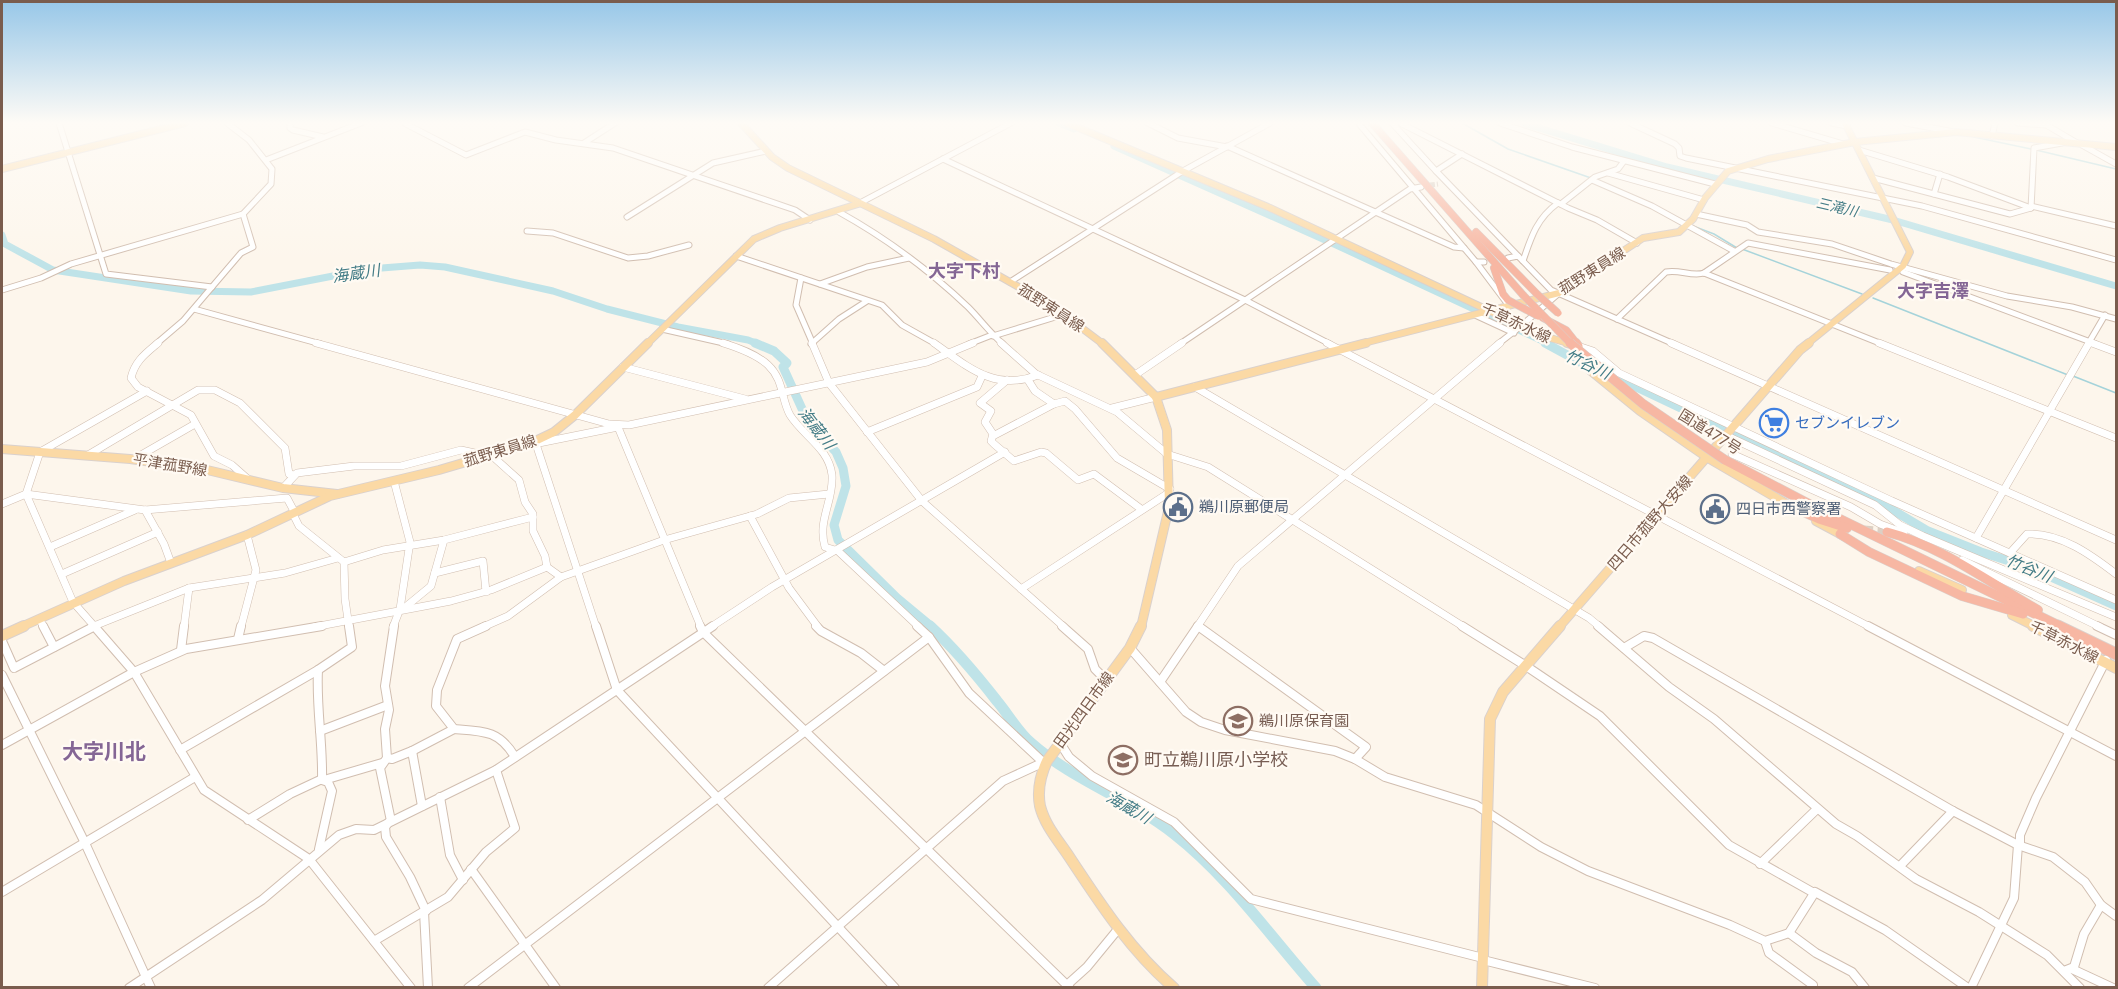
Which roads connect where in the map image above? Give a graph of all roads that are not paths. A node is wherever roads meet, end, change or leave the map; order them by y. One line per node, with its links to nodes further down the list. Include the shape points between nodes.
1 (73, 169): 57 (street)
2 (272, 169): 44 (street, via 271,184)
3 (676, 169): 25 (street)
4 (703, 169): 25 (street)
5 (790, 169): 38 (main road)
6 (924, 169): 38 (street)
7 (965, 169): 50 (street)
8 (1179, 169): 21 (main road, 千草赤水線)
9 (1186, 169): 21 (street)
10 (1278, 169): 43 (street)
11 (1397, 169): 32 (street)
12 (1412, 169): 36 (highway, 国道477号)
13 (1439, 169): 22 (street)
14 (1491, 169): 39 (street)
15 (1619, 169): 23 (street)
16 (1656, 169): 30 (street)
17 (1737, 169): 30 (main road); 35 (street)
18 (1869, 169): 26 (main road)
19 (1924, 169): 24 (street)
20 (2033, 169): 41 (street)
21 (1183, 171): 50 (street); 52 (main road, 千草赤水線)
22 (1436, 171): 28 (street)
23 (1608, 173): 27 (street); 37 (street)
24 (1940, 174): 33 (street); 34 (street)
25 (693, 175): 46 (street); 47 (street, via 795,210)
26 (1873, 178): 34 (street); 35 (main road)
27 (1592, 179): 39 (street); 48 (street)
28 (1447, 183): 29 (street); 61 (street)
29 (1438, 184)
30 (1716, 184): 37 (main road)
31 (1421, 187): 32 (street)
32 (1413, 188): 43 (street); 55 (street)
33 (1985, 191): 40 (street); 41 (street)
34 (1934, 194): 40 (street)
35 (1884, 198): 62 (street); 65 (main road, via 1910,252)
36 (1441, 200): 76 (highway, via 1495,269); 89 (highway, bridge, via 1558,313 1572,329); 127 (highway, 国道477号, bridge, via 1578,353 1663,420)
37 (1704, 200): 45 (main road)
38 (858, 204): 42 (main road, 菰野東員線); 69 (main road, 菰野東員線, via 934,239)
39 (1559, 204): 53 (street); 61 (street, via 1544,213)
40 (1981, 207): 41 (street, via 2013,215)
41 (2031, 207): 49 (street)
42 (839, 212): 47 (main road, 菰野東員線); 59 (street, via 872,230)
43 (1376, 212): 52 (street); 55 (street)
44 (243, 214): 57 (street); 71 (street, via 253,247 241,253)
45 (1696, 214): 48 (main road); 65 (street, via 1747,225 1758,232 1832,244)
46 (627, 217)
47 (810, 220): 58 (main road, 菰野東員線, via 767,232)
48 (1688, 225): 53 (main road, 菰野東員線, via 1673,234 1643,238); 56 (street)
49 (2116, 226)
50 (1093, 229): 69 (street); 74 (street)
51 (527, 231): 54 (street, via 553,232 628,258)
52 (1336, 239): 74 (street); 78 (main road, 千草赤水線)
53 (1637, 243): 73 (main road, 菰野東員線)
54 (689, 245)
55 (1464, 248): 63 (street)
56 (1734, 251): 66 (street, via 1751,243); 67 (street)
57 (100, 256): 71 (street, via 106,274); 72 (street)
58 (736, 256): 68 (street); 84 (main road, 菰野東員線)
59 (909, 258): 70 (street, via 867,267); 86 (street, via 959,298)
60 (1508, 258): 61 (street)
61 (1520, 259): 73 (street)
62 (2116, 260)
63 (1476, 262): 64 (street); 76 (street)
64 (1484, 262)
65 (1903, 269): 80 (street, via 2007,296); 83 (main road, 四日市菰野大安線); 87 (street)
66 (1890, 270)
67 (1704, 273): 81 (street, via 1666,272); 83 (street)
68 (801, 278): 70 (street); 88 (street, via 796,305)
69 (1010, 282): 79 (main road, 菰野東員線)
70 (820, 284): 75 (street)
71 (211, 289): 77 (street)
72 (2, 290)
73 (1558, 293): 76 (main road, 菰野東員線); 81 (street); 85 (street)
74 (1245, 300): 90 (street); 95 (street)
75 (867, 301): 88 (street); 92 (street, via 886,308 898,323)
76 (1508, 303): 78 (main road, 菰野東員線); 89 (highway, bridge, via 1561,326)
77 (194, 309): 103 (street, via 134,366 132,381); 113 (street)
78 (1482, 313): 85 (main road, 千草赤水線); 85 (street); 90 (main road, 菰野東員線)
79 (1065, 314): 86 (street); 95 (main road, 菰野東員線)
80 (2105, 315): 82 (street); 87 (street)
81 (1617, 319): 100 (street)
82 (2116, 319)
83 (1833, 323): 100 (main road, 四日市菰野大安線, via 1800,350); 112 (street)
84 (663, 328): 93 (main road, 菰野東員線); 104 (street, via 753,354 774,369)
85 (1518, 329): 89 (main road, 千草赤水線); 107 (street)
86 (992, 336): 92 (street); 94 (street)
87 (2090, 342): 91 (street); 112 (street)
88 (811, 344): 99 (street)
89 (1578, 346): 116 (street, via 1593,351 1619,373); 128 (main road, via 1588,368 1640,411)
90 (1338, 350): 102 (main road, 菰野東員線); 107 (street)
91 (2116, 352)
92 (948, 354): 96 (street); 99 (street)
93 (623, 367): 108 (street); 113 (main road, 菰野東員線)
94 (1038, 375): 98 (street); 111 (street)
95 (1135, 375): 106 (main road, 菰野東員線)
96 (982, 376): 97 (street); 101 (street)
97 (1007, 380): 98 (street); 105 (street)
98 (1028, 380): 109 (street, via 1035,391)
99 (829, 384): 104 (street); 117 (street)
100 (1769, 386): 116 (main road, 四日市菰野大安線); 135 (street)
101 (977, 387): 105 (street); 117 (street)
102 (1195, 387): 106 (main road, 菰野東員線); 131 (street)
103 (147, 392): 110 (street); 122 (street)
104 (787, 393): 108 (street); 139 (street, via 791,416 830,465)
105 (992, 393): 118 (street, via 980,403 991,411 985,422)
106 (1156, 397): 111 (street); 126 (main road, 田光四日市線, via 1163,413)
107 (1433, 399): 131 (street); 147 (street)
108 (747, 400): 115 (street)
109 (1054, 404): 118 (street); 136 (street, via 1065,401 1117,458)
110 (174, 405): 114 (street, via 191,415); 124 (street); 130 (street, via 203,389 215,390 240,403 285,448 289,474)
111 (1110, 408): 126 (street)
112 (2050, 411): 119 (street); 135 (street)
113 (575, 415): 115 (street); 120 (main road, 菰野東員線)
114 (195, 424): 129 (street); 132 (street, via 214,456)
115 (618, 426): 120 (street); 156 (street)
116 (1732, 430): 128 (main road, 四日市菰野大安線); 154 (street); 181 (street, via 1875,505 1923,536)
117 (867, 432): 140 (street)
118 (993, 436): 123 (street, via 991,441 996,448)
119 (2116, 438)
120 (534, 444): 125 (main road, 菰野東員線); 165 (street)
121 (2, 449): 122 (main road, 平津菰野線)
122 (40, 452): 124 (main road, 平津菰野線); 137 (street)
123 (1005, 452): 140 (street); 144 (street, via 1014,461 1043,452 1078,480 1094,474)
124 (88, 455): 129 (main road, 平津菰野線)
125 (487, 455): 130 (street, via 461,450 401,466 354,466); 133 (main road, 菰野東員線); 148 (street, via 519,480)
126 (1169, 455): 136 (main road, 田光四日市線); 149 (street, via 1208,467)
127 (1729, 457): 187 (street, via 1851,507); 191 (highway, 国道477号, via 1809,504)
128 (1708, 458): 142 (main road); 147 (main road, 四日市菰野大安線)
129 (134, 459): 132 (main road, 平津菰野線)
130 (294, 475): 134 (street)
131 (1344, 475): 149 (street); 178 (street)
132 (249, 480): 134 (main road, 平津菰野線)
133 (394, 481): 138 (main road, 菰野東員線); 158 (street)
134 (283, 488): 138 (main road, 平津菰野線)
135 (2004, 490): 154 (street); 157 (street)
136 (1170, 491): 144 (street); 194 (main road, 田光四日市線, via 1143,623)
137 (26, 494): 141 (street); 143 (street); 159 (street)
138 (337, 494): 145 (main road, 菰野東員線)
139 (829, 494): 146 (street, via 789,498); 160 (street, via 821,538 825,547)
140 (922, 501): 160 (street); 173 (street)
141 (2, 504)
142 (1786, 504): 151 (highway)
143 (141, 509): 145 (street, via 287,498); 150 (street); 159 (street)
144 (1141, 509): 173 (street)
145 (294, 514): 153 (main road, 菰野東員線); 162 (street, via 300,526)
146 (750, 516): 156 (street); 171 (street)
147 (1656, 516): 178 (main road, 四日市菰野大安線); 212 (street)
148 (533, 517): 155 (street); 164 (street, via 535,536)
149 (1292, 520): 185 (street, via 1238,566); 198 (street)
150 (158, 531): 163 (street); 167 (street)
151 (1843, 531): 174 (main road); 191 (highway, via 1869,552 1962,596 2012,610)
152 (1887, 532): 191 (highway, via 1961,566)
153 (247, 534): 163 (main road, 菰野東員線); 169 (street)
154 (1976, 538): 161 (street)
155 (444, 540): 158 (street); 166 (street)
156 (664, 540): 165 (street); 186 (street)
157 (2116, 540)
158 (410, 545): 162 (street); 179 (street)
159 (50, 547): 167 (street)
160 (839, 550): 171 (street); 189 (street)
161 (2010, 553): 168 (street, via 2027,534 2048,534 2095,558); 176 (street)
162 (341, 560): 169 (street); 183 (street)
163 (171, 563): 177 (main road, 菰野東員線)
164 (547, 567): 170 (street); 175 (street)
165 (578, 571): 170 (street); 206 (street)
166 (435, 573): 175 (street, via 483,561); 179 (street, via 431,586)
167 (62, 574): 177 (street)
168 (2116, 574)
169 (255, 577): 172 (street); 190 (street)
170 (561, 577): 208 (street, via 508,616 457,639 435,702)
171 (786, 580): 186 (street); 201 (street, via 821,631)
172 (189, 588): 184 (street); 196 (street)
173 (1021, 589): 204 (street, via 1089,649 1095,669)
174 (1962, 590)
175 (486, 592): 179 (street)
176 (2116, 600)
177 (73, 603): 182 (main road, 菰野東員線); 184 (street)
178 (1575, 610): 195 (street); 198 (main road, 四日市菰野大安線)
179 (399, 611): 183 (street); 207 (street, via 392,630 385,686)
180 (2012, 615): 197 (main road, 千草赤水線)
181 (2116, 617)
182 (39, 619): 188 (main road, 菰野東員線); 193 (street)
183 (348, 621): 190 (street); 200 (street, via 352,647)
184 (94, 626): 193 (street); 202 (street)
185 (1198, 626): 205 (street); 219 (street, via 1366,747)
186 (703, 632): 206 (street); 211 (street)
187 (2116, 635)
188 (2, 636)
189 (929, 637): 201 (street); 221 (street, via 969,693)
190 (238, 639): 196 (street)
191 (2086, 639): 197 (highway, 国道477号)
192 (2, 641): 193 (street, via 14,668)
193 (54, 647)
194 (1130, 648): 204 (main road, 田光四日市線); 205 (street)
195 (1624, 648): 228 (street, via 1714,719); 230 (street, via 1642,637 1650,637)
196 (181, 650): 202 (street)
197 (2110, 657): 199 (main road, 千草赤水線); 212 (street)
198 (1526, 666): 229 (main road, 四日市菰野大安線, via 1503,692 1490,719); 238 (street, via 1600,716 1729,845)
199 (2116, 668)
200 (318, 670): 210 (street); 215 (street)
201 (884, 671): 211 (street)
202 (134, 672): 209 (street); 215 (street)
203 (2, 675): 209 (street)
204 (1106, 680): 214 (main road, 田光四日市線)
205 (1160, 682): 219 (street, via 1192,717 1213,727 1319,747)
206 (617, 690): 218 (street); 226 (street)
207 (388, 705): 210 (street); 220 (street)
208 (454, 729): 216 (street); 218 (street, via 497,735 506,741)
209 (29, 731): 213 (street); 233 (street)
210 (320, 731): 224 (street)
211 (805, 732): 226 (street); 235 (street)
212 (2070, 732): 217 (street); 234 (street, via 2020,835)
213 (2, 745)
214 (1058, 746): 221 (main road, 田光四日市線); 254 (street, via 1092,776 1174,822 1251,899)
215 (180, 750): 223 (street)
216 (412, 751): 220 (street); 227 (street)
217 (2116, 756)
218 (515, 757): 222 (street)
219 (1355, 759): 229 (street, via 1385,777 1463,800)
220 (385, 761): 224 (street); 232 (street, via 381,776)
221 (1045, 763): 235 (street, via 1007,777); 249 (main road, 田光四日市線, via 1038,795 1046,823)
222 (496, 770): 225 (street); 240 (street, via 515,826)
223 (195, 777): 231 (street, via 207,793); 233 (street)
224 (322, 780): 231 (street); 236 (street, via 328,782 332,791)
225 (440, 797): 227 (street); 241 (street, via 450,855)
226 (718, 798): 247 (street); 253 (street)
227 (422, 806): 232 (street)
228 (1817, 809): 238 (street); 239 (street)
229 (1486, 811): 252 (street, via 1541,847 1588,871); 254 (main road, 四日市菰野大安線)
230 (1953, 811): 234 (street); 239 (street)
231 (248, 820): 237 (street)
232 (390, 822): 236 (street, via 371,831 345,831); 245 (street, via 384,832)
233 (85, 843): 242 (street); 256 (street)
234 (2019, 845): 244 (street, via 2053,857 2070,868); 248 (street, via 2014,898)
235 (927, 848): 247 (street); 257 (street)
236 (319, 849): 237 (street)
237 (309, 859): 251 (street); 256 (street, via 262,900)
238 (1760, 864): 243 (street)
239 (1900, 866): 248 (street, via 1916,879)
240 (471, 869): 241 (street); 253 (street)
241 (463, 880): 245 (street, via 448,897)
242 (2, 892)
243 (1814, 893): 250 (street); 271 (street, via 1885,930)
244 (2101, 905): 246 (street); 255 (street)
245 (425, 911): 251 (street); 261 (street)
246 (2116, 916)
247 (837, 926): 264 (street); 265 (street)
248 (2001, 926): 255 (street); 271 (street)
249 (1119, 928): 257 (street, via 1088,968); 266 (main road, 田光四日市線, via 1155,973)
250 (1789, 933): 252 (street); 270 (street, via 1850,971)
251 (374, 941): 260 (street)
252 (1765, 941): 269 (street, via 1769,953)
253 (525, 945): 262 (street); 263 (street)
254 (1483, 959): 267 (main road, 四日市菰野大安線); 268 (street)
255 (2068, 970): 272 (street); 273 (street)
256 (146, 976): 258 (street); 259 (street)
257 (1068, 986)
258 (129, 987)
259 (151, 987)
260 (411, 987)
261 (428, 987)
262 (468, 987)
263 (556, 987)
264 (768, 987)
265 (895, 987)
266 (1174, 987)
267 (1482, 987)
268 (1595, 987)
269 (1812, 987)
270 (1865, 987)
271 (1970, 987)
272 (2080, 987)
273 (2113, 987)

